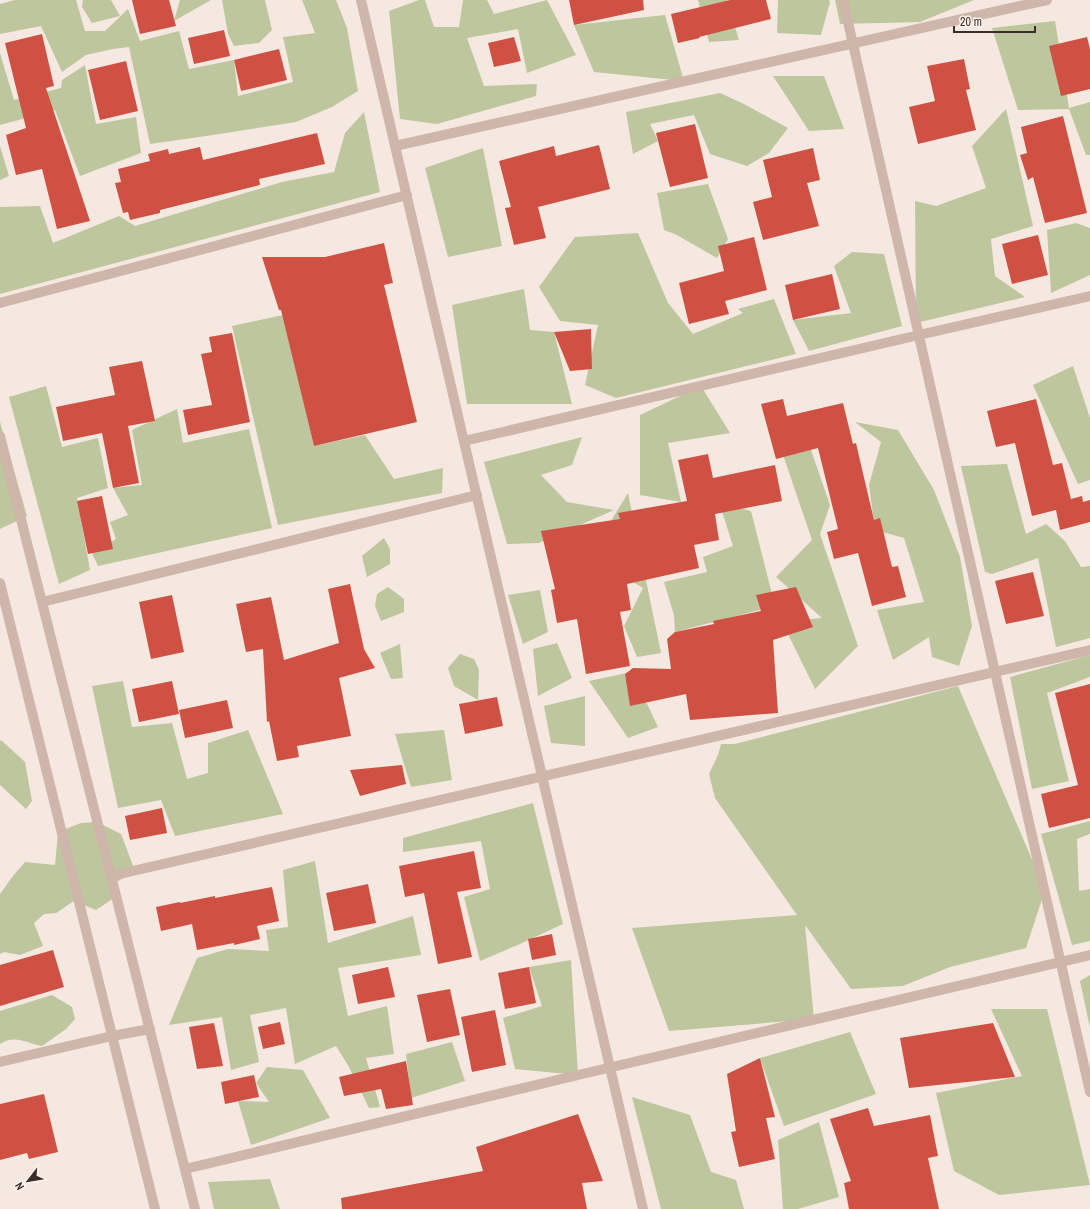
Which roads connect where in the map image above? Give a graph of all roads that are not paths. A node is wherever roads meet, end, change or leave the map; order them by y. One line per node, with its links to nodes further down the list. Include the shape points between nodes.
1 (361, 0): 5 (street)
2 (843, 0): 4 (street)
3 (1047, 0): 4 (street)
4 (853, 43): 5 (street); 9 (street)
5 (395, 146): 6 (street)
6 (407, 195): 8 (street); 11 (street)
7 (1090, 296): 9 (street)
8 (0, 303)
9 (919, 335): 11 (street); 16 (street)
10 (0, 436): 14 (street)
11 (464, 441): 12 (street)
12 (477, 495): 14 (street); 17 (street)
13 (0, 583): 22 (street)
14 (42, 602): 18 (street)
15 (1090, 650): 16 (street)
16 (996, 671): 17 (street); 20 (street)
17 (542, 776): 18 (street); 24 (street)
18 (111, 876): 21 (street)
19 (1090, 955): 20 (street)
20 (1061, 962): 24 (street); 25 (street)
21 (150, 1029): 22 (street); 26 (street)
22 (112, 1036): 23 (street); 27 (street)
23 (0, 1062)
24 (610, 1067): 26 (street); 29 (street)
25 (1090, 1092)
26 (185, 1169): 28 (street)
27 (155, 1209)
28 (195, 1209)
29 (644, 1209)

